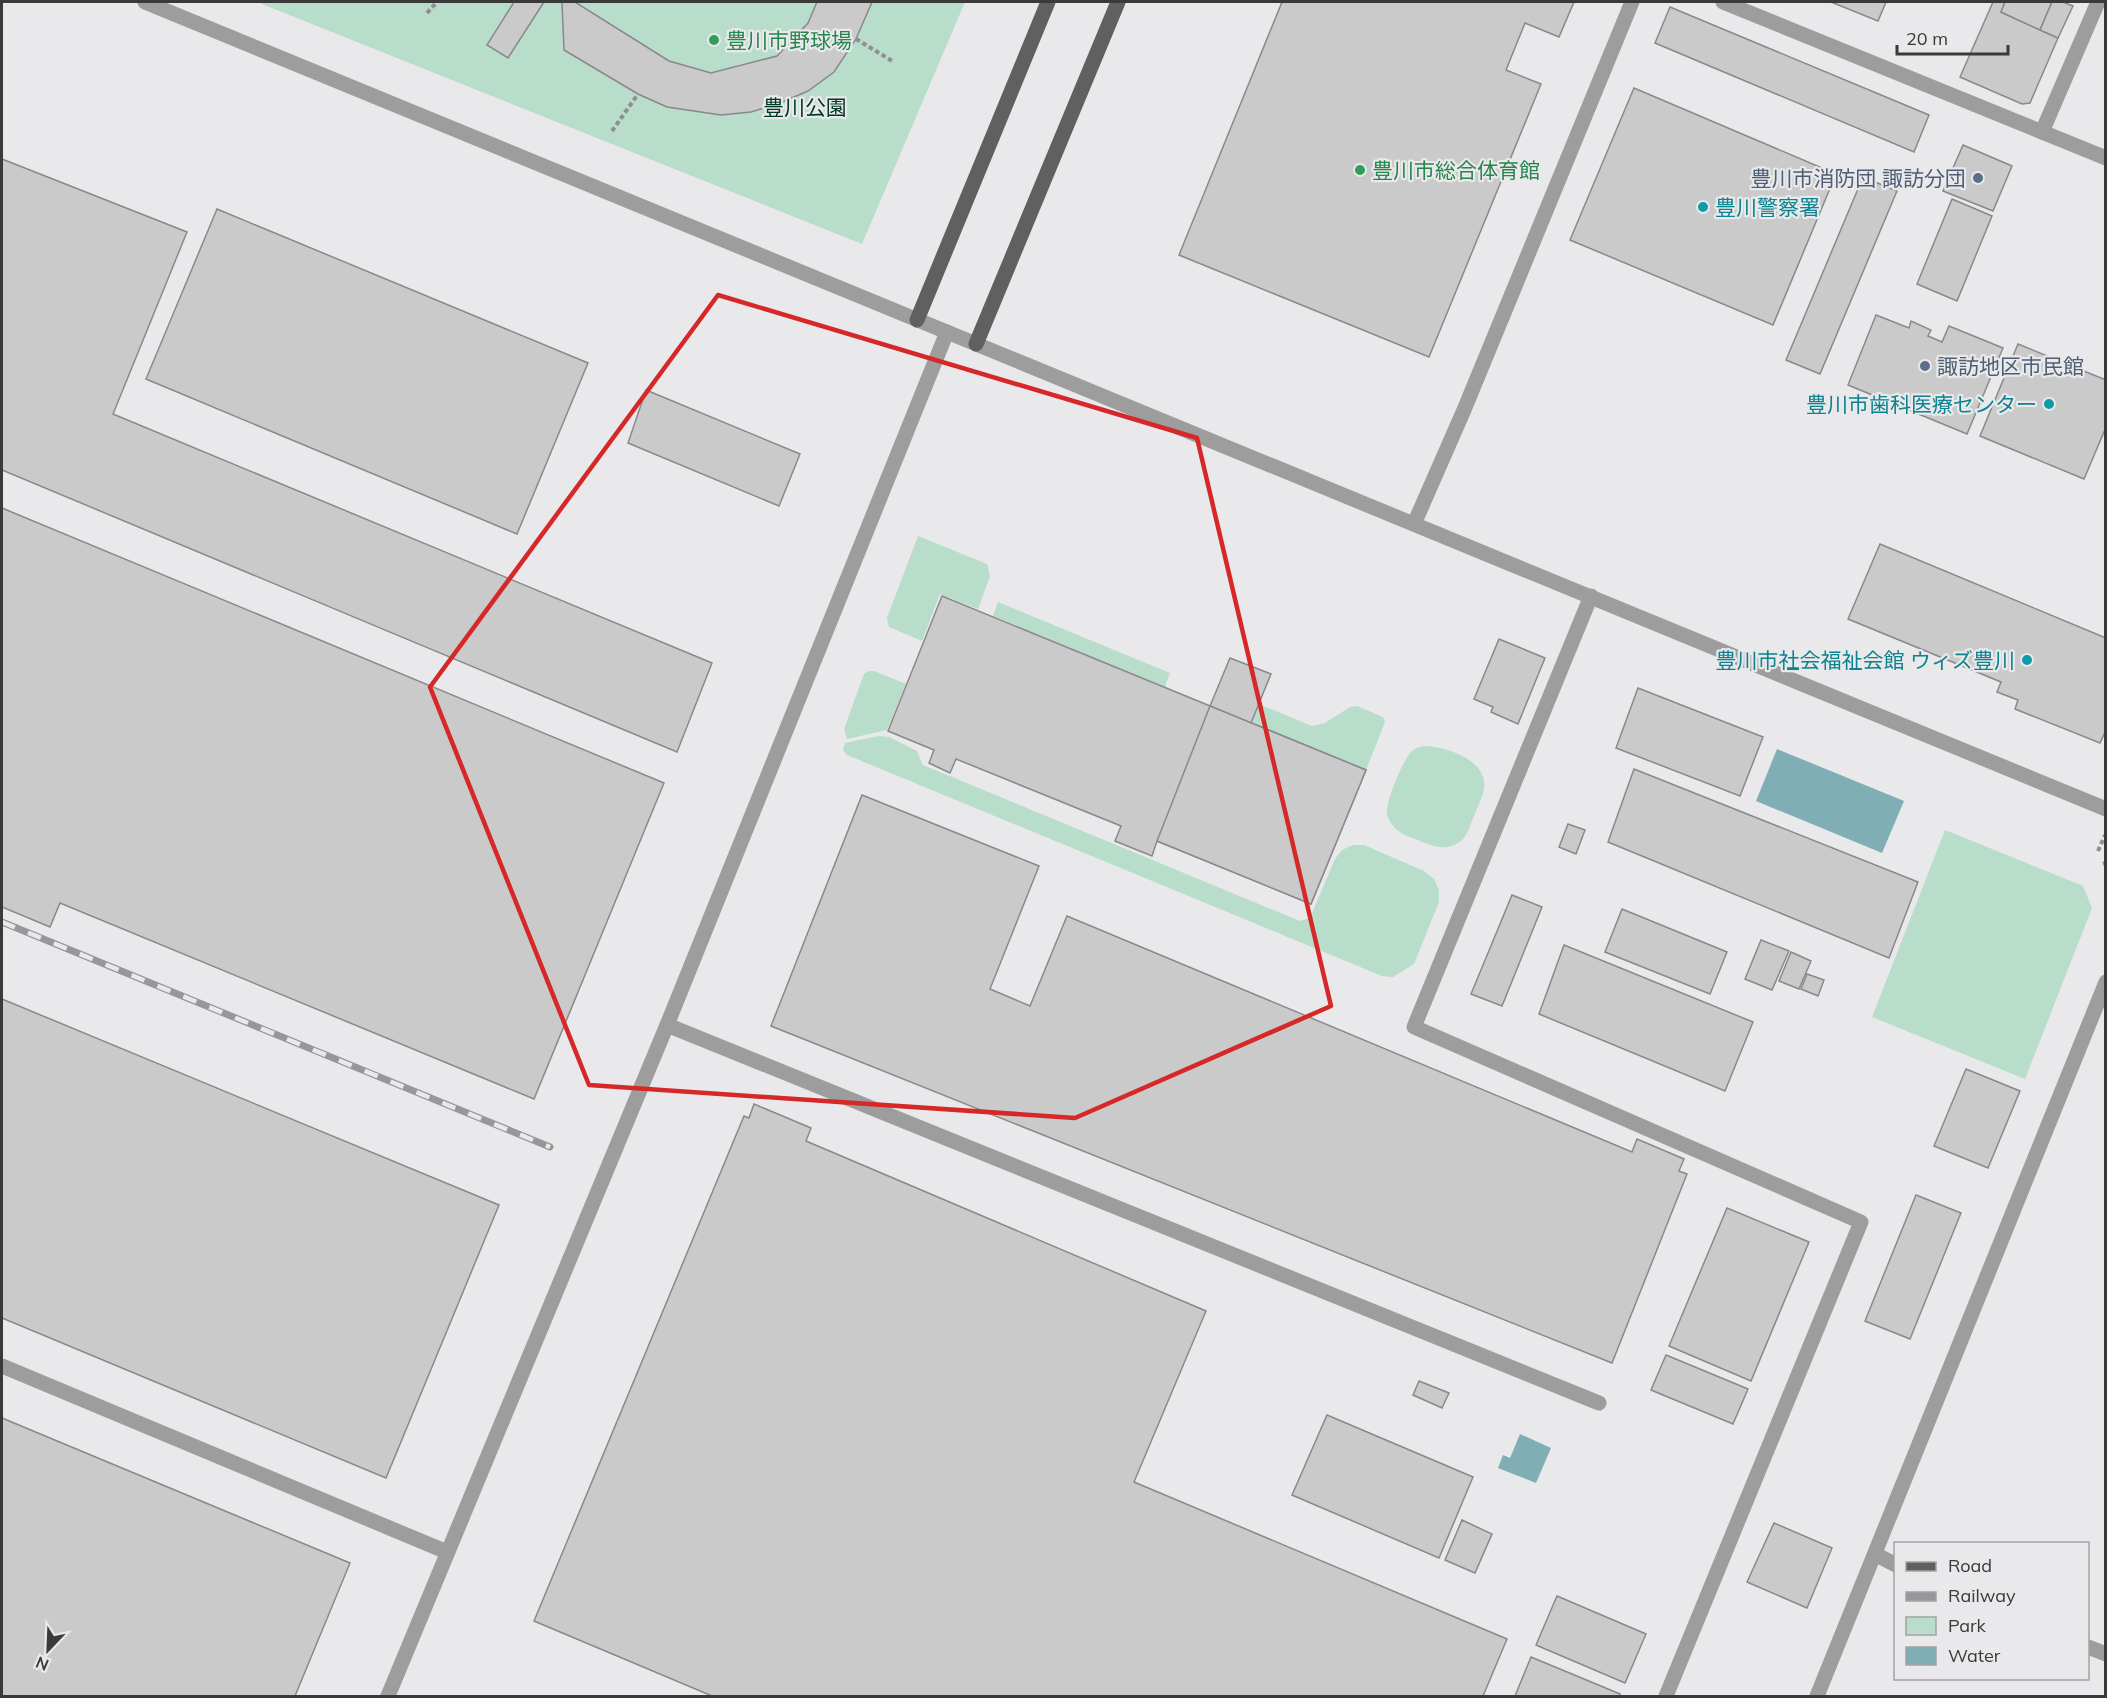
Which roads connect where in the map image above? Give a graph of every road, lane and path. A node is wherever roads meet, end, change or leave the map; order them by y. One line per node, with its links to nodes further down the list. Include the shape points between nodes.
1 (145, 2): 15 (street)
2 (437, 2): 8 (path)
3 (1048, 2): 15 (main road)
4 (1118, 2): 17 (main road)
5 (1632, 2): 18 (street)
6 (1723, 2): 13 (street)
7 (2098, 2): 13 (street)
8 (427, 13)
9 (856, 39): 10 (path)
10 (894, 62)
11 (638, 94): 12 (path)
12 (612, 131)
13 (2042, 132): 14 (street)
14 (2106, 158)
15 (917, 320): 16 (street)
16 (947, 332): 17 (street); 24 (street)
17 (976, 344): 18 (street)
18 (1414, 524): 19 (street)
19 (1591, 596): 20 (street); 33 (street, via 1414,1027 1861,1222)
20 (2106, 809)
21 (2106, 834): 22 (path)
22 (2098, 850)
23 (2106, 982): 28 (street)
24 (667, 1025): 26 (street); 27 (street)
25 (2, 1366): 27 (street)
26 (1599, 1403)
27 (447, 1552): 32 (street)
28 (1875, 1554): 29 (street); 34 (street)
29 (1894, 1564)
30 (2089, 1647): 31 (street)
31 (2106, 1654)
32 (388, 1696)
33 (1666, 1696)
34 (1817, 1696)

